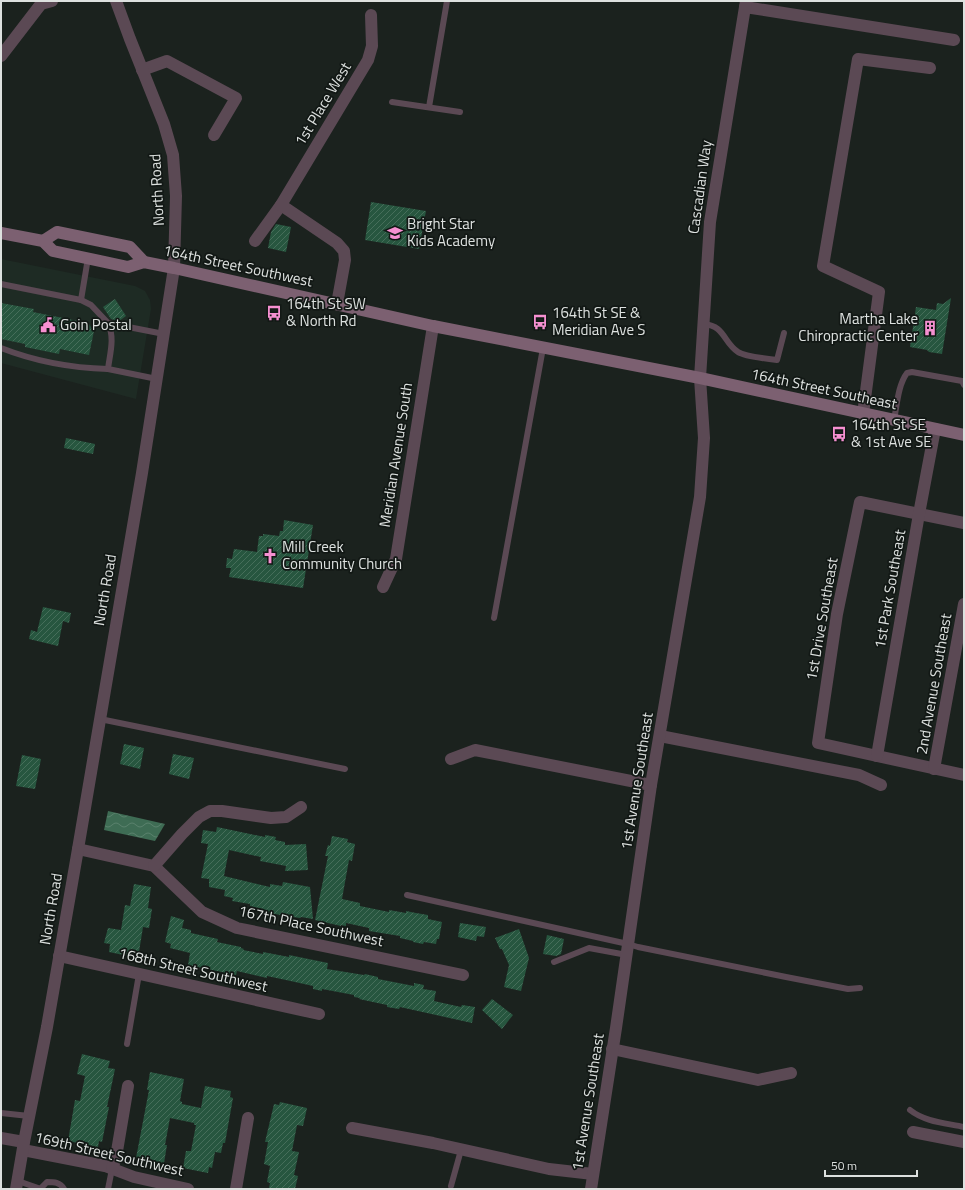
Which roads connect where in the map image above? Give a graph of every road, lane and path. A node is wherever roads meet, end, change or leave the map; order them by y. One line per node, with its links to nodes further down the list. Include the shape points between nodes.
1 (116, 1): 9 (street, North Road)
2 (447, 1): 11 (lane)
3 (43, 2): 7 (street)
4 (745, 4): 6 (street); 25 (street, Cascadian Way, via 710,222)
5 (371, 14): 14 (street, 1st Place West, via 372,46 368,60)
6 (954, 40)
7 (1, 56)
8 (930, 68): 35 (street, via 858,59 823,266 879,292)
9 (142, 70): 13 (street, via 167,61 236,98); 20 (street, North Road, via 164,124 173,155 176,196)
10 (392, 102): 11 (lane)
11 (428, 107): 12 (lane)
12 (460, 112)
13 (214, 135)
14 (281, 205): 17 (street, 1st Place West); 23 (street, via 337,243 344,251 345,260)
15 (1, 233): 16 (main road, 164th Street Southwest)
16 (43, 241): 18 (main road, 164th Street Southwest, via 53,250); 19 (main road, 164th Street Southwest, via 57,232 64,233 130,247)
17 (255, 241)
18 (88, 258): 19 (main road, 164th Street Southwest, via 128,267); 22 (lane)
19 (144, 262): 20 (main road, 164th Street Southwest)
20 (174, 268): 23 (main road, 164th Street Southwest); 28 (street, North Road)
21 (1, 284): 22 (lane)
22 (81, 300): 24 (lane, via 91,305)
23 (337, 304): 26 (main road, 164th Street Southwest)
24 (108, 323): 28 (lane); 31 (lane, via 112,343)
25 (704, 324): 27 (lane, via 711,324 721,331 730,346 739,354 777,360); 32 (street, Cascadian Way)
26 (433, 326): 30 (main road, 164th Street Southwest); 41 (street, Meridian Avenue South, via 396,559)
27 (784, 333)
28 (164, 334): 33 (street, North Road)
29 (1, 348): 31 (lane, via 70,366)
30 (543, 348): 32 (main road, 164th Street Southwest); 43 (lane)
31 (108, 369): 33 (lane)
32 (700, 378): 35 (main road, 164th Street Southeast); 45 (street, 1st Avenue Southeast, via 704,438 700,497)
33 (157, 379): 44 (street, North Road)
34 (963, 381): 36 (lane, via 907,373)
35 (863, 414): 36 (main road, 164th Street Southeast)
36 (894, 420): 37 (main road, 164th Street Southeast)
37 (935, 429): 38 (main road, 164th Street Southeast); 39 (street, 1st Park Southeast)
38 (964, 433)
39 (919, 514): 40 (street); 46 (street, 1st Park Southeast); 46 (street, 1st Drive Southeast, via 860,502 837,614 818,743)
40 (964, 523)
41 (383, 587)
42 (964, 604): 48 (street, 2nd Avenue Southeast)
43 (494, 618)
44 (100, 719): 49 (lane); 54 (street, North Road)
45 (660, 736): 51 (street, 1st Avenue Southeast); 52 (street, via 859,775)
46 (877, 756): 48 (street)
47 (451, 759): 51 (street, via 476,750)
48 (934, 768): 50 (street)
49 (345, 769)
50 (964, 775)
51 (651, 785): 57 (street, 1st Avenue Southeast)
52 (881, 785)
53 (302, 807): 55 (street, via 286,817 271,818 222,811 210,812 199,817)
54 (78, 849): 55 (street); 58 (street, North Road)
55 (154, 866): 61 (street, 167th Place Southwest, via 202,912 237,928)
56 (407, 895): 57 (lane)
57 (628, 949): 59 (lane, via 589,948); 62 (lane, via 638,947 848,989); 65 (street, 1st Avenue Southeast)
58 (59, 956): 60 (street, 168th Street Southwest); 70 (street, North Road)
59 (554, 962)
60 (139, 974): 63 (street, 168th Street Southwest); 64 (lane)
61 (463, 974)
62 (860, 988)
63 (319, 1014)
64 (127, 1044)
65 (612, 1049): 66 (street, via 758,1080); 80 (street, 1st Avenue Southeast)
66 (791, 1073)
67 (128, 1086): 79 (street)
68 (910, 1110): 72 (lane, via 931,1120)
69 (1, 1113): 70 (lane)
70 (29, 1116): 77 (street, North Road)
71 (248, 1118): 87 (street)
72 (964, 1127)
73 (352, 1128): 78 (street)
74 (913, 1132): 76 (street)
75 (1, 1138): 77 (street, 169th Street Southwest)
76 (964, 1142)
77 (23, 1146): 79 (street, 169th Street Southwest); 81 (street, North Road)
78 (461, 1150): 80 (street, via 549,1169); 82 (lane)
79 (112, 1169): 85 (lane); 86 (street, 169th Street Southwest, via 134,1178)
80 (593, 1174): 88 (street, 1st Avenue Southeast)
81 (17, 1185): 83 (lane)
82 (451, 1186)
83 (41, 1189): 84 (lane, via 47,1182 56,1182)
84 (64, 1189)
85 (108, 1189)
86 (188, 1189)
87 (236, 1189)
88 (591, 1189)

